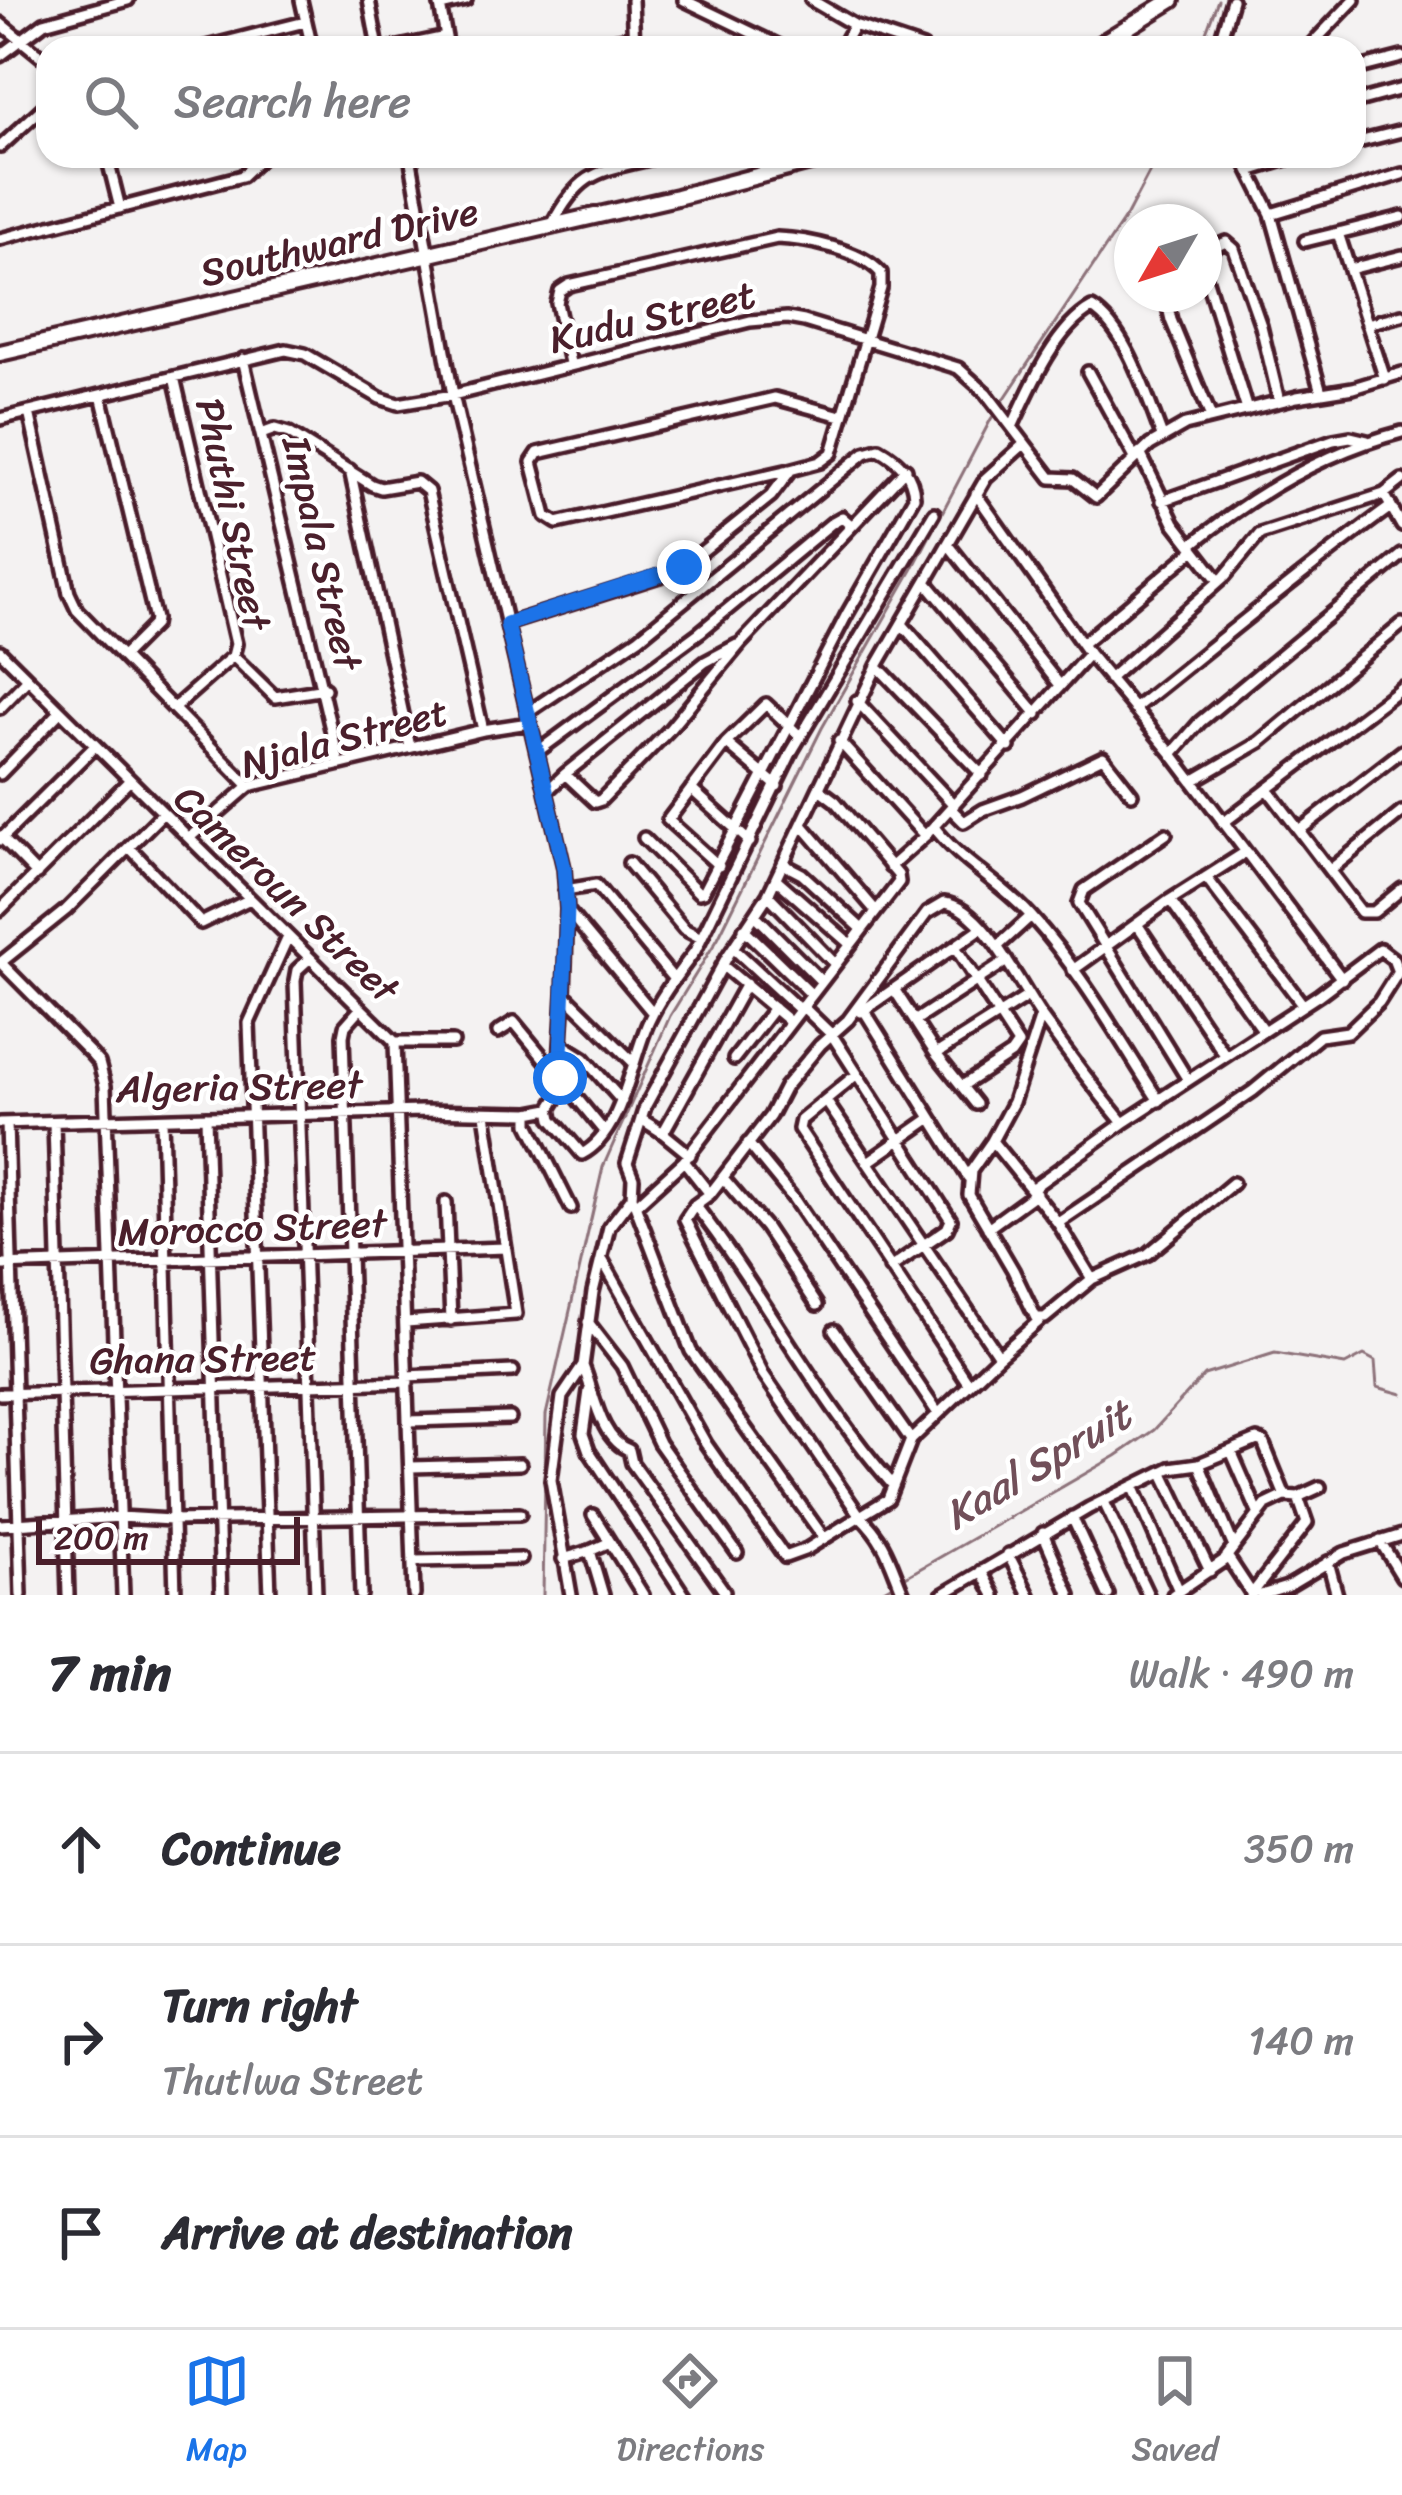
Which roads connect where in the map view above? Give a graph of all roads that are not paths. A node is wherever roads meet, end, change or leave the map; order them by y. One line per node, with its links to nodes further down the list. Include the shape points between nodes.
1 (66, 0): 13 (street)
2 (128, 0): 13 (street)
3 (301, 0): 14 (street)
4 (369, 0): 19 (street)
5 (466, 0): 12 (street)
6 (632, 0): 21 (street)
7 (684, 0): 22 (street)
8 (811, 0): 16 (street)
9 (1172, 0): 25 (main road)
10 (1232, 0): 26 (street)
11 (1354, 0): 27 (street)
12 (439, 3): 20 (street)
13 (68, 16): 28 (street)
14 (305, 22): 17 (street); 18 (street)
15 (0, 23): 28 (street)
16 (854, 25): 23 (street); 24 (street)
17 (250, 36)
18 (309, 36)
19 (376, 36)
20 (446, 36)
21 (634, 36)
22 (759, 36)
23 (848, 36)
24 (887, 36)
25 (1114, 36)
26 (1222, 36)
27 (1320, 36)
28 (19, 39): 29 (street); 30 (street)
29 (36, 52)
30 (0, 56)
31 (1402, 57): 32 (street)
32 (1366, 66)
33 (1402, 88): 34 (street)
34 (1366, 98)
35 (36, 115): 38 (street)
36 (1402, 131): 37 (street)
37 (1366, 139)
38 (0, 147)
39 (110, 168): 47 (street)
40 (250, 168): 47 (street)
41 (412, 168): 55 (street)
42 (625, 168): 50 (street, via 577,184)
43 (784, 168): 50 (main road, Southward Drive)
44 (1258, 168): 45 (street)
45 (1252, 170): 48 (street)
46 (1402, 174): 48 (street)
47 (120, 208): 52 (street)
48 (1271, 214): 70 (street)
49 (1402, 217): 51 (street)
50 (552, 225): 55 (main road, Southward Drive)
51 (1338, 233): 53 (street); 57 (street)
52 (0, 239)
53 (1305, 241)
54 (1222, 243): 73 (street, via 1234,249)
55 (428, 253): 63 (main road, Southward Drive); 72 (street)
56 (1402, 256): 57 (street)
57 (1350, 269): 61 (street)
58 (1169, 312): 77 (street)
59 (1216, 312): 74 (street)
60 (1402, 315): 61 (street)
61 (1367, 324): 69 (street)
62 (865, 340): 65 (street, Kudu Street, via 770,319); 65 (street, via 881,288 876,267 777,238 564,287 557,303); 76 (street); 79 (street, Kudu Street, via 958,368)
63 (0, 353)
64 (243, 359): 67 (street); 72 (street, via 297,350 392,404); 81 (street, Impala Street)
65 (570, 363): 72 (street, Kudu Street)
66 (1088, 372): 86 (street)
67 (174, 377): 71 (street); 112 (street, Phuthi Street)
68 (1401, 378): 69 (street)
69 (1385, 379): 70 (street)
70 (1322, 392): 73 (street)
71 (100, 395): 75 (street); 111 (street, via 155,619)
72 (453, 395): 104 (street)
73 (1279, 401): 74 (street)
74 (1247, 410): 77 (street)
75 (29, 412): 78 (street); 111 (street, via 71,599)
76 (841, 416): 85 (street); 90 (street, via 775,398 532,458 546,516 557,523)
77 (1211, 417): 82 (street)
78 (0, 419)
79 (1010, 424): 82 (street, via 1042,365 1092,308 1114,328); 84 (street)
80 (1402, 432): 83 (street)
81 (264, 433): 89 (street, via 290,434); 118 (street, Impala Street)
82 (1162, 436): 86 (street)
83 (1367, 441): 94 (street, via 1333,440); 100 (street, via 1268,490)
84 (1024, 444): 86 (street, via 1052,478 1073,479 1096,497); 92 (street)
85 (832, 453): 87 (street); 90 (street)
86 (1137, 456): 94 (street)
87 (846, 468): 88 (street, via 874,449); 125 (street)
88 (906, 469): 97 (street); 126 (street, via 914,497)
89 (350, 470): 127 (street, via 381,488 417,482 428,491); 131 (street)
90 (790, 470): 104 (street, via 771,496 679,570)
91 (1402, 480): 93 (street)
92 (976, 494): 99 (street); 108 (street)
93 (1384, 494): 95 (street); 102 (street, via 1268,530)
94 (1162, 501): 100 (street)
95 (1389, 508): 98 (street); 122 (street)
96 (934, 513): 128 (street)
97 (851, 525): 107 (street); 135 (street, via 842,517 833,522)
98 (1402, 526)
99 (948, 544): 103 (street); 116 (street)
100 (1192, 547): 102 (street); 108 (street)
101 (1402, 555): 136 (street)
102 (1219, 581): 115 (street)
103 (926, 582): 105 (street); 124 (street)
104 (507, 624): 125 (street)
105 (902, 624): 113 (street); 133 (street)
106 (1402, 624): 143 (street, via 1260,742)
107 (741, 643): 139 (street, via 705,662); 139 (street, via 599,801)
108 (1082, 644): 110 (street)
109 (0, 651): 114 (street, Cameroun Street)
110 (1089, 654): 115 (street); 116 (street)
111 (123, 656): 121 (street)
112 (233, 656): 118 (street, via 274,697); 121 (street, Phuthi Street)
113 (877, 666): 119 (street); 141 (street)
114 (28, 679): 120 (street); 123 (street, Cameroun Street)
115 (1109, 680): 122 (street)
116 (1059, 684): 124 (street)
117 (1402, 687): 148 (street)
118 (325, 689): 137 (street, Impala Street)
119 (857, 701): 129 (street); 151 (street)
120 (0, 708)
121 (174, 709): 144 (street)
122 (1134, 709): 136 (street)
123 (60, 712): 132 (street, Cameroun Street); 138 (street)
124 (1036, 714): 133 (street)
125 (528, 718): 127 (street, Njala Street); 135 (street)
126 (788, 724): 128 (street); 130 (street, via 766,704); 140 (street)
127 (483, 730): 131 (street, Njala Street)
128 (800, 737): 145 (street)
129 (839, 741): 146 (street); 158 (street)
130 (726, 742): 140 (street); 147 (street)
131 (410, 746): 137 (street, Njala Street)
132 (94, 747): 142 (street, Cameroun Street); 160 (street)
133 (1009, 747): 141 (street)
134 (1402, 751): 157 (street)
135 (538, 752): 149 (street)
136 (1172, 754): 143 (street)
137 (339, 763): 144 (street, Njala Street)
138 (0, 774)
139 (565, 774): 149 (street)
140 (762, 775): 145 (street); 156 (street)
141 (982, 775): 151 (street)
142 (129, 781): 153 (street, Cameroun Street); 171 (street)
143 (1193, 782): 154 (street)
144 (249, 786): 161 (street, Njala Street)
145 (777, 786): 163 (street)
146 (819, 789): 155 (street); 169 (street)
147 (691, 790): 156 (street); 168 (street, via 668,820)
148 (1269, 791): 154 (street); 157 (street)
149 (546, 792): 176 (street)
150 (1132, 794): 151 (street, via 1103,757 964,822)
151 (953, 807): 158 (street)
152 (1402, 812): 170 (street)
153 (163, 813): 161 (street, Cameroun Street); 164 (street)
154 (1223, 823): 165 (street)
155 (803, 826): 167 (street); 182 (street)
156 (735, 828): 163 (street); 168 (street)
157 (1300, 830): 170 (street)
158 (930, 831): 169 (street); 184 (street)
159 (1166, 834): 194 (street, via 1080,894)
160 (0, 838): 171 (street)
161 (189, 838): 178 (street, Cameroun Street)
162 (644, 838): 168 (street, via 699,893)
163 (750, 842): 172 (street)
164 (129, 847): 178 (street, via 201,923); 198 (street)
165 (1244, 853): 173 (street); 203 (street)
166 (629, 863): 190 (street)
167 (783, 865): 174 (street); 186 (street)
168 (718, 866): 172 (street)
169 (890, 866): 182 (street, via 899,882)
170 (1330, 870): 175 (street, via 1367,914)
171 (37, 874): 181 (street)
172 (732, 877): 190 (street)
173 (1206, 878): 179 (street); 211 (street)
174 (776, 879): 177 (street); 191 (street)
175 (1402, 889)
176 (566, 890): 180 (street); 202 (street, via 596,885)
177 (768, 896): 183 (street); 199 (street)
178 (250, 899): 189 (street, Cameroun Street)
179 (1169, 900): 185 (street); 222 (street)
180 (567, 909): 208 (street); 216 (street)
181 (0, 910)
182 (876, 910): 186 (street)
183 (755, 915): 187 (street); 204 (street)
184 (1031, 916): 193 (street); 201 (street)
185 (1137, 923): 194 (street); 231 (street)
186 (862, 928): 191 (street)
187 (745, 929): 195 (street); 209 (street)
188 (980, 929): 192 (street); 193 (street); 219 (street, via 952,903 933,908)
189 (288, 937): 196 (street, Cameroun Street); 248 (street, via 249,1020)
190 (701, 938): 202 (street)
191 (850, 944): 199 (street)
192 (955, 947): 205 (street); 207 (street)
193 (997, 947): 197 (street)
194 (1104, 947): 201 (street); 236 (street)
195 (733, 948): 200 (street); 212 (street)
196 (309, 959): 213 (street, Cameroun Street); 245 (street, via 295,977)
197 (1007, 961): 205 (street); 210 (street)
198 (0, 962): 249 (street, via 99,1064)
199 (835, 964): 204 (street)
200 (723, 966): 206 (street); 253 (street)
201 (1073, 970): 240 (street)
202 (672, 977): 216 (street)
203 (1342, 979): 211 (street); 273 (street, via 1382,949 1399,970 1348,1032 1321,1036)
204 (821, 981): 209 (street)
205 (976, 981): 217 (street); 221 (street)
206 (746, 984): 214 (street); 258 (street)
207 (894, 989): 215 (street); 221 (street)
208 (564, 994): 227 (street); 233 (street)
209 (811, 994): 212 (street)
210 (1028, 996): 217 (street); 218 (street)
211 (1303, 1005): 222 (street)
212 (801, 1007): 220 (street); 224 (street)
213 (361, 1008): 225 (street, Cameroun Street); 246 (street, via 344,1031)
214 (775, 1008): 220 (street); 232 (street)
215 (864, 1010): 219 (street); 251 (street)
216 (652, 1013): 233 (street)
217 (997, 1015): 230 (street); 237 (street, via 1017,1048)
218 (1041, 1016): 228 (street); 229 (street)
219 (848, 1020): 224 (street)
220 (789, 1021): 262 (street)
221 (916, 1021): 230 (street)
222 (1263, 1030): 231 (street)
223 (498, 1032): 235 (street, via 514,1022)
224 (832, 1035): 234 (street); 261 (street)
225 (394, 1042): 226 (street); 243 (street, Cameroun Street)
226 (453, 1042)
227 (562, 1045): 235 (street); 238 (street)
228 (1063, 1045): 229 (street); 256 (street)
229 (1034, 1046): 260 (street)
230 (936, 1054): 237 (street)
231 (1225, 1055): 236 (street)
232 (734, 1059)
233 (633, 1062): 238 (street)
234 (857, 1074): 239 (street); 259 (street)
235 (560, 1078): 242 (street); 257 (street)
236 (1188, 1080): 240 (street)
237 (962, 1086): 241 (street)
238 (622, 1101): 257 (street)
239 (826, 1101): 263 (street); 288 (street, via 799,1129)
240 (1159, 1101): 256 (street)
241 (976, 1104)
242 (550, 1109): 244 (street, Algeria Street); 257 (street, via 580,1153)
243 (398, 1112): 246 (street, Algeria Street); 247 (street, Algeria Street); 278 (street, Cameroun Street)
244 (529, 1113): 247 (street, Algeria Street); 272 (street)
245 (301, 1114): 246 (street, Algeria Street); 248 (street, Algeria Street); 280 (street)
246 (348, 1114): 279 (street)
247 (482, 1114): 276 (street)
248 (254, 1116): 250 (street, Algeria Street); 281 (street)
249 (108, 1118): 252 (street, Algeria Street); 254 (street, Algeria Street); 284 (street)
250 (206, 1118): 252 (street, Algeria Street); 282 (street)
251 (932, 1118): 259 (street); 264 (street)
252 (162, 1119): 283 (street)
253 (641, 1119): 258 (street); 269 (street, via 627,1163)
254 (54, 1122): 255 (street, Algeria Street); 286 (street)
255 (4, 1123): 287 (street)
256 (1123, 1124): 267 (street)
257 (603, 1130)
258 (663, 1133): 262 (street)
259 (900, 1140): 263 (street); 275 (street, via 951,1220)
260 (992, 1141): 264 (street); 267 (street)
261 (748, 1143): 265 (street); 311 (street)
262 (687, 1158): 268 (street); 269 (street)
263 (868, 1162): 275 (street)
264 (968, 1177): 274 (street, via 971,1202)
265 (723, 1178): 268 (street); 290 (street)
266 (1233, 1183): 289 (street, via 1148,1254)
267 (1034, 1191): 273 (street); 274 (street)
268 (710, 1194): 271 (street)
269 (634, 1201): 285 (street, via 613,1220); 343 (street, via 691,1352)
270 (446, 1202): 277 (street)
271 (695, 1205): 320 (street); 333 (street, via 686,1221 747,1346)
272 (571, 1208)
273 (1058, 1223): 289 (street)
274 (988, 1228): 292 (street)
275 (923, 1245): 288 (street); 296 (street)
276 (506, 1248): 277 (street, Morocco Street); 291 (street, via 516,1314)
277 (449, 1250): 278 (street, Morocco Street); 291 (street)
278 (403, 1252): 279 (street, Morocco Street); 293 (street, Cameroun Street)
279 (349, 1253): 280 (street, Morocco Street); 301 (street)
280 (304, 1254): 281 (street, Morocco Street); 303 (street)
281 (257, 1256): 282 (street, Morocco Street); 302 (street)
282 (211, 1258): 283 (street, Morocco Street); 305 (street)
283 (165, 1259): 284 (street, Morocco Street); 306 (street)
284 (112, 1261): 286 (street, Morocco Street); 304 (street)
285 (603, 1261): 294 (street); 343 (street, via 706,1444 782,1555)
286 (58, 1263): 287 (street, Morocco Street); 308 (street)
287 (6, 1265): 310 (street)
288 (890, 1268): 300 (street)
289 (1092, 1279): 292 (street)
290 (817, 1305)
291 (451, 1320): 293 (street)
292 (1040, 1321): 296 (street)
293 (406, 1322): 299 (street, Cameroun Street)
294 (589, 1322): 297 (street); 348 (street, via 622,1366 659,1443)
295 (834, 1330): 314 (street)
296 (999, 1356): 300 (street)
297 (583, 1366): 307 (street); 351 (street, via 562,1397 551,1480)
298 (513, 1371): 299 (street, Ghana Street)
299 (407, 1379): 301 (street, Ghana Street); 313 (street, Cameroun Street)
300 (968, 1383): 311 (street)
301 (356, 1384): 303 (street, Ghana Street); 328 (street)
302 (260, 1386): 303 (street, Ghana Street); 305 (street, Ghana Street); 331 (street)
303 (309, 1386): 332 (street)
304 (115, 1388): 306 (street, Ghana Street); 308 (street, Ghana Street); 334 (street)
305 (216, 1388): 306 (street, Ghana Street); 336 (street)
306 (167, 1389): 337 (street)
307 (589, 1391): 358 (street, via 613,1440 629,1450); 374 (street, via 589,1451)
308 (63, 1392): 310 (street, Ghana Street); 338 (street)
309 (0, 1394): 310 (street, Ghana Street)
310 (15, 1394): 339 (street)
311 (938, 1412): 314 (street)
312 (510, 1418): 313 (street)
313 (410, 1421): 318 (street, Cameroun Street)
314 (911, 1440): 320 (street)
315 (1231, 1451): 317 (street); 323 (street, via 1262,1441); 330 (street)
316 (520, 1464): 318 (street)
317 (1199, 1464): 319 (street); 346 (street)
318 (411, 1467): 326 (street, Cameroun Street)
319 (1162, 1473): 322 (street); 356 (street)
320 (892, 1484): 333 (street, via 888,1499)
321 (1319, 1487): 324 (street)
322 (1134, 1488): 325 (street); 360 (street)
323 (1285, 1496): 324 (street); 330 (street)
324 (1298, 1497): 361 (street, via 1307,1522)
325 (1104, 1502): 335 (street); 380 (street)
326 (412, 1513): 327 (street); 328 (street); 353 (street, Cameroun Street)
327 (520, 1514)
328 (357, 1515): 332 (street); 369 (street)
329 (593, 1515): 345 (street)
330 (1259, 1515): 346 (street)
331 (267, 1516): 332 (street); 336 (street); 367 (street)
332 (312, 1516): 368 (street)
333 (860, 1516): 343 (street); 359 (street, via 890,1552)
334 (120, 1517): 337 (street); 338 (street); 364 (street)
335 (1072, 1517): 341 (street); 379 (street)
336 (218, 1519): 337 (street); 366 (street)
337 (171, 1520): 365 (street)
338 (66, 1522): 339 (street); 363 (street)
339 (19, 1523): 340 (street); 362 (street)
340 (0, 1525)
341 (1043, 1533): 349 (street); 378 (street)
342 (1402, 1535): 344 (street)
343 (824, 1538)
344 (1380, 1541): 354 (street); 357 (street)
345 (610, 1542): 347 (street); 373 (street)
346 (1234, 1547): 352 (street)
347 (590, 1551): 351 (street); 372 (street)
348 (737, 1553)
349 (1008, 1554): 355 (street); 377 (street)
350 (521, 1558): 353 (street)
351 (563, 1559): 371 (street)
352 (1226, 1559): 356 (street); 361 (street)
353 (414, 1561): 370 (street, Cameroun Street)
354 (1328, 1562): 381 (street); 382 (street)
355 (981, 1571): 375 (street); 376 (street)
356 (1210, 1571): 360 (street)
357 (1402, 1577)
358 (724, 1592)
359 (903, 1593)
360 (1176, 1593)
361 (1251, 1594)
362 (21, 1595)
363 (68, 1595)
364 (123, 1595)
365 (175, 1595)
366 (221, 1595)
367 (270, 1595)
368 (316, 1595)
369 (362, 1595)
370 (414, 1595)
371 (571, 1595)
372 (603, 1595)
373 (643, 1595)
374 (684, 1595)
375 (941, 1595)
376 (994, 1595)
377 (1029, 1595)
378 (1070, 1595)
379 (1108, 1595)
380 (1148, 1595)
381 (1261, 1595)
382 (1337, 1595)

